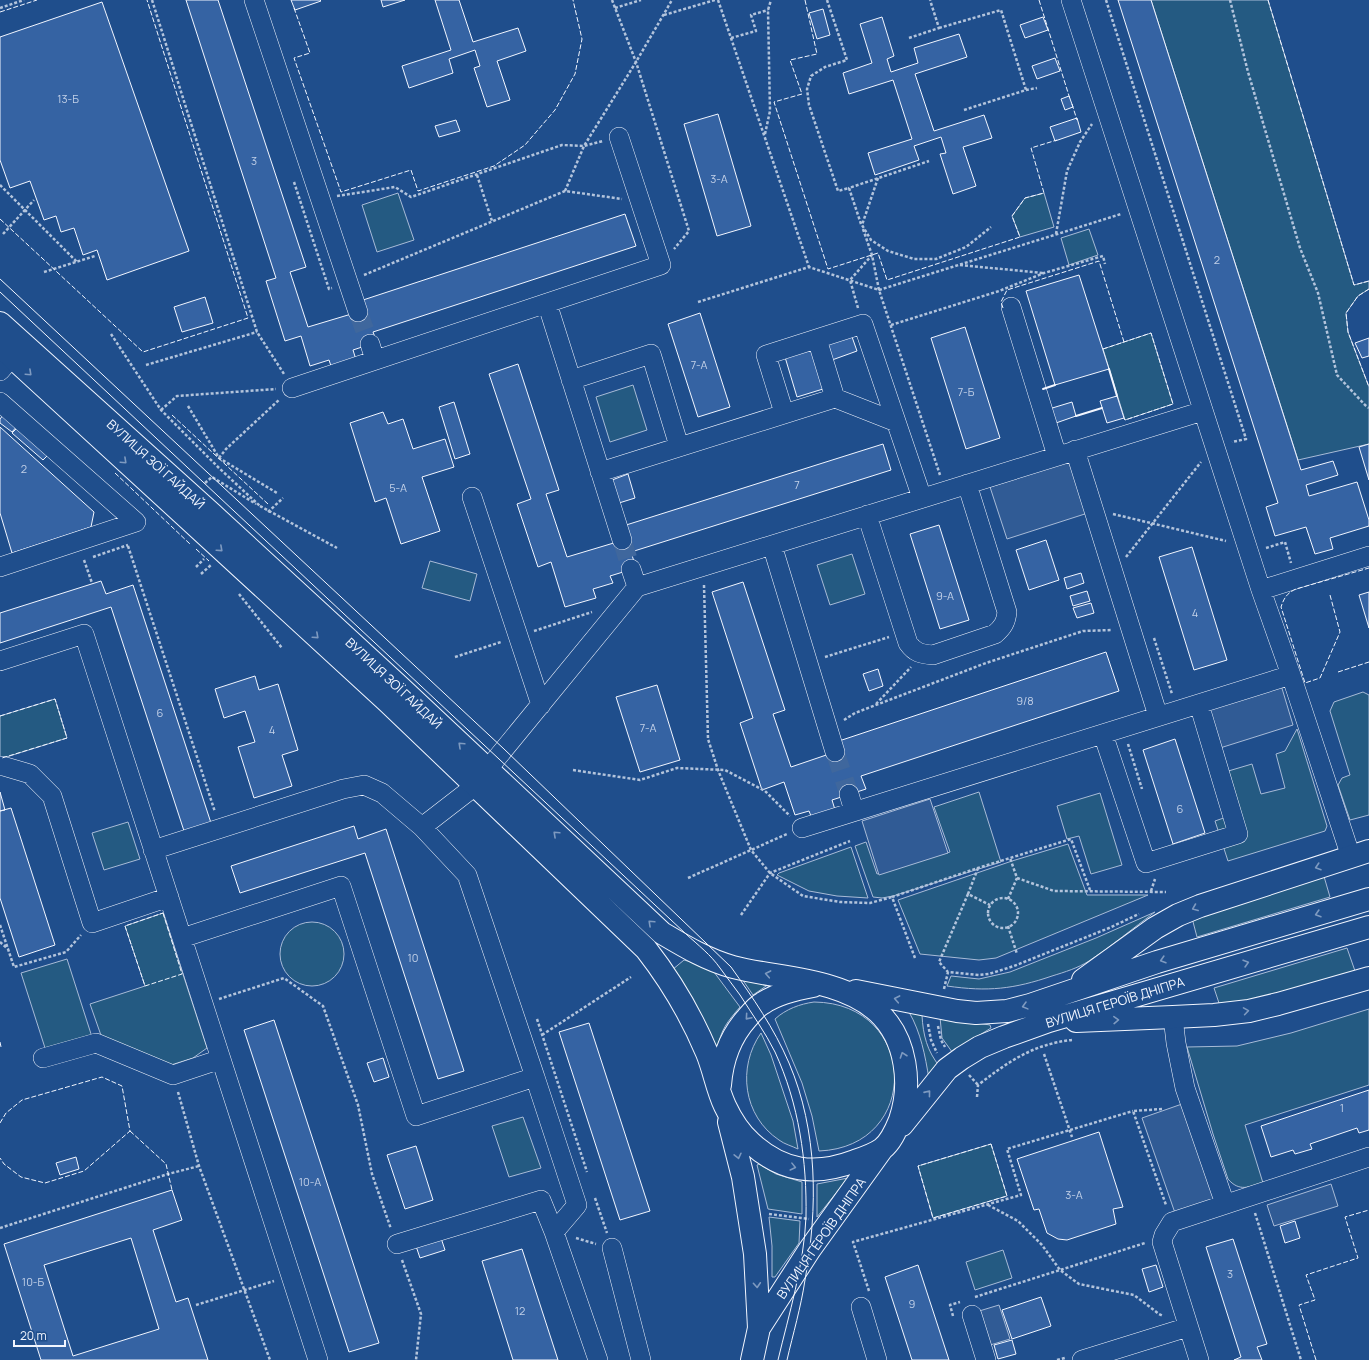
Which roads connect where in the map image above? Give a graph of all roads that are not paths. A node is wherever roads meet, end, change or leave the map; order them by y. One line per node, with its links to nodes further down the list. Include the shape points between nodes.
1 (254, 0): 6 (lane)
2 (1071, 0): 14 (lane)
3 (619, 137): 4 (lane, via 661,265)
4 (547, 303): 10 (lane); 11 (lane, via 373,352)
5 (1011, 307): 18 (lane)
6 (358, 312)
7 (0, 323): 39 (main road, ВУЛИЦЯ ЗОЇ ГАЙДАЙ, one-way to 7, via 401,688)
8 (817, 339): 12 (lane); 15 (lane, via 766,355); 16 (lane, via 863,324)
9 (4, 358): 39 (main road, ВУЛИЦЯ ЗОЇ ГАЙДАЙ, one-way to 39, via 388,702)
10 (571, 380): 17 (lane, via 651,354); 19 (lane)
11 (292, 388)
12 (835, 398): 15 (lane); 16 (lane)
13 (0, 402): 27 (lane, via 136,522)
14 (1203, 410): 18 (lane); 30 (lane)
15 (784, 414): 17 (lane)
16 (896, 422): 22 (lane)
17 (679, 446): 19 (lane)
18 (1066, 453): 20 (lane); 35 (lane, via 1093,510)
19 (600, 472): 24 (lane)
20 (967, 484): 22 (lane); 23 (lane, via 1007,612 1006,619 996,634 933,655 914,651 908,643)
21 (472, 497): 34 (lane)
22 (922, 498): 23 (lane)
23 (867, 515): 25 (lane)
24 (622, 540)
25 (772, 545): 29 (lane); 37 (lane)
26 (1369, 556): 30 (lane)
27 (0, 567)
28 (631, 569): 29 (lane)
29 (637, 587): 34 (lane)
30 (1261, 590): 32 (lane)
31 (0, 661): 42 (lane, via 84,634)
32 (1291, 675): 33 (lane); 43 (lane)
33 (1199, 704): 35 (lane); 36 (lane, via 1238,834 1158,860 1146,863)
34 (541, 705): 39 (lane)
35 (1158, 716): 36 (lane)
36 (1103, 734): 41 (lane, via 852,803)
37 (835, 752)
38 (0, 766): 44 (lane, via 30,774 52,796 92,923)
39 (481, 778): 40 (lane); 49 (main road, ВУЛИЦЯ ЗОЇ ГАЙДАЙ, one-way to 39, via 731,967 690,950 662,933); 56 (main road, ВУЛИЦЯ ЗОЇ ГАЙДАЙ, via 646,949 662,970 692,1020 708,1054)
40 (422, 828): 42 (lane, via 382,793 364,785 343,789); 55 (lane, via 467,875)
41 (802, 828)
42 (153, 850): 44 (lane)
43 (1360, 854): 50 (main road, ВУЛИЦЯ ГЕРОЇВ ДНІПРА, one-way to 50, via 1178,915 1155,928)
44 (169, 897): 47 (lane)
45 (1369, 899): 50 (main road, ВУЛИЦЯ ГЕРОЇВ ДНІПРА, one-way to 50, via 1157,962)
46 (1369, 927): 52 (main road, ВУЛИЦЯ ГЕРОЇВ ДНІПРА, one-way to 46)
47 (182, 938): 54 (lane); 55 (lane, via 341,886 416,1116)
48 (1369, 978): 51 (main road, one-way to 48, via 1249,1011)
49 (829, 986): 50 (main road, ВУЛИЦЯ ГЕРОЇВ ДНІПРА, one-way to 49, via 1007,1011 933,1015); 56 (main road, one-way to 56, via 792,990 756,1008 738,1028 726,1053 721,1070); 57 (main road, one-way to 49, via 903,1109 907,1088 905,1061 898,1042 889,1025 865,1001)
50 (1062, 994)
51 (1173, 1018): 52 (main road, one-way to 51); 59 (lane, via 1185,1088)
52 (1049, 1021): 57 (main road, ВУЛИЦЯ ГЕРОЇВ ДНІПРА, one-way to 52, via 947,1069 948,1059)
53 (43, 1058): 54 (lane, via 96,1043 173,1075)
54 (221, 1059): 67 (lane)
55 (534, 1077): 60 (lane, via 577,1205)
56 (722, 1098): 57 (main road, one-way to 57, via 740,1131 750,1142 765,1155 782,1164 805,1170 842,1166 863,1158); 66 (main road, ВУЛИЦЯ ГЕРОЇВ ДНІПРА, one-way to 66, via 735,1143 749,1212 755,1254)
57 (889, 1141): 66 (main road, ВУЛИЦЯ ГЕРОЇВ ДНІПРА, via 810,1249)
58 (1369, 1157): 59 (lane)
59 (1225, 1204): 65 (lane, via 1172,1222 1164,1235 1162,1242)
60 (554, 1232): 61 (lane, via 541,1200); 68 (lane)
61 (397, 1244)
62 (612, 1248): 69 (lane)
63 (861, 1307): 71 (lane)
64 (966, 1308): 72 (lane)
65 (1188, 1327): 73 (lane); 74 (lane)
66 (759, 1328): 70 (main road, ВУЛИЦЯ ГЕРОЇВ ДНІПРА)
67 (318, 1360)
68 (598, 1360)
69 (641, 1360)
70 (752, 1360)
71 (876, 1360)
72 (986, 1360)
73 (1082, 1360)
74 (1199, 1360)

